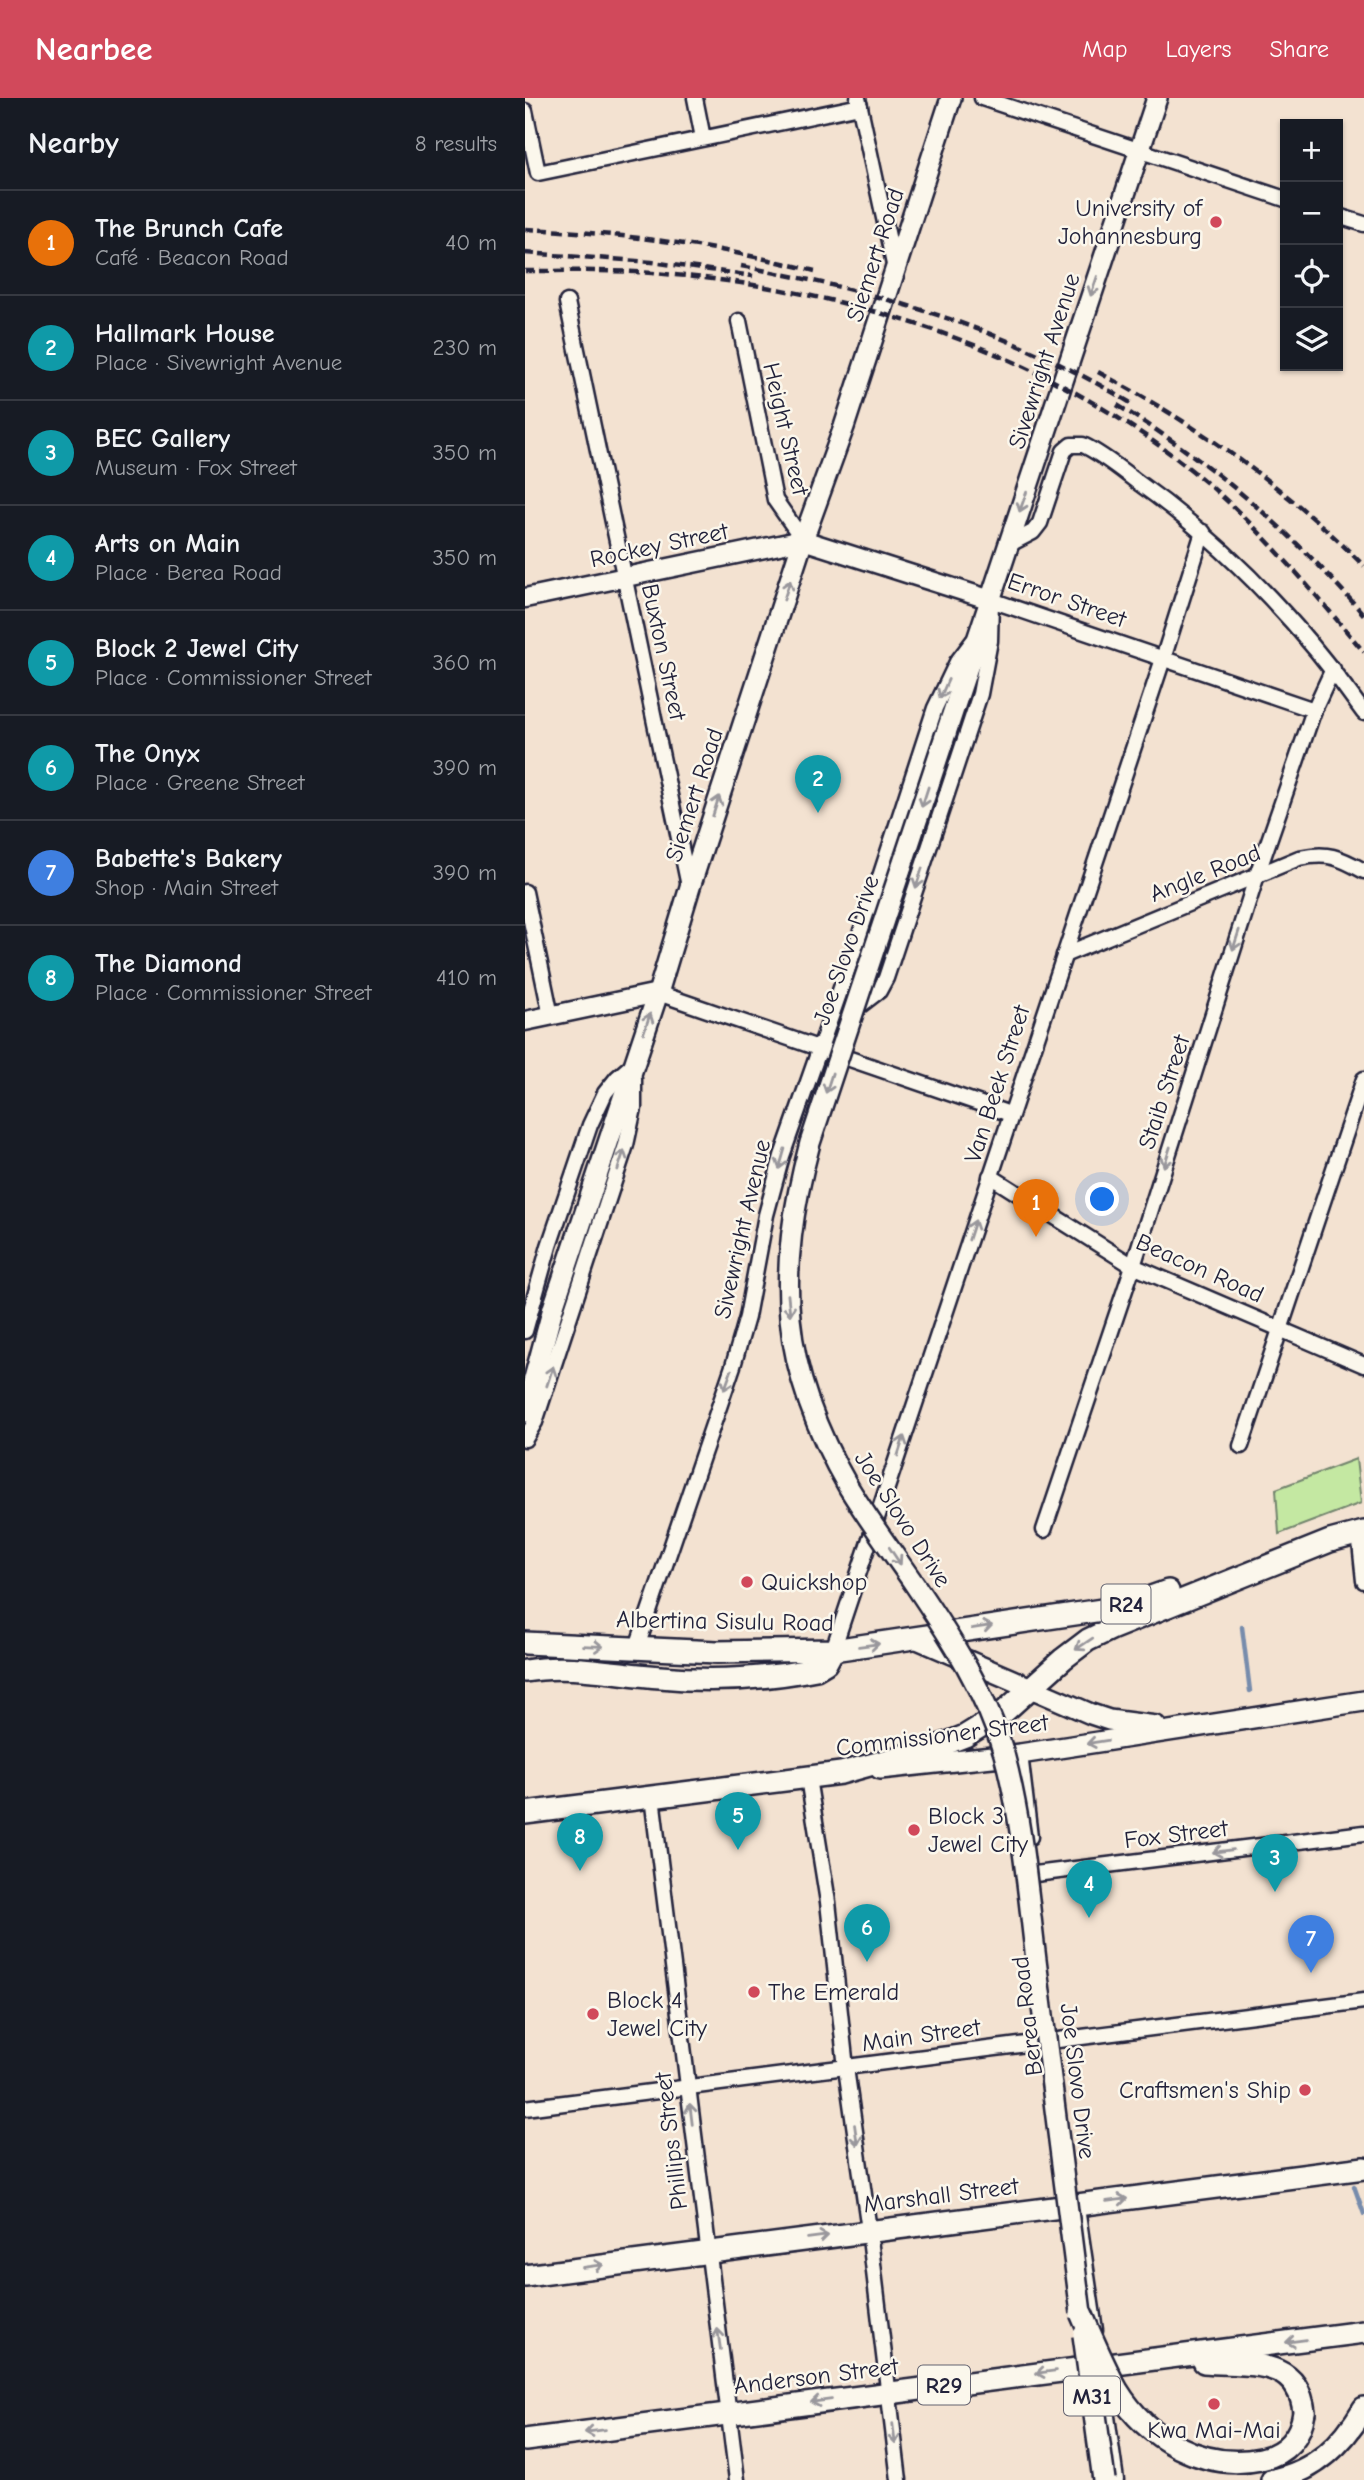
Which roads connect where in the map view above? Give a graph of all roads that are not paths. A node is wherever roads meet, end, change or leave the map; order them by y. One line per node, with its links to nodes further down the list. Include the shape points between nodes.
1 (695, 98): 7 (street)
2 (951, 98): 12 (main road, Siemert Road)
3 (982, 98): 8 (street)
4 (1157, 98): 8 (main road, Sivewright Avenue / M31)
5 (859, 102): 7 (street); 12 (street)
6 (525, 111): 7 (street, via 538,173)
7 (703, 138)
8 (1139, 152): 9 (street); 17 (main road, Sivewright Avenue / M31, one-way to 17)
9 (1280, 197)
10 (1343, 218): 11 (street)
11 (1364, 224)
12 (895, 271): 16 (main road, Siemert Road)
13 (567, 302): 18 (street, Buxton Street)
14 (739, 321): 16 (street, Height Street, via 775,500)
15 (1203, 532): 17 (street, via 1091,449 1076,444 1066,447 1060,458 1040,523 1033,533); 22 (street, Van Beek Street); 23 (street)
16 (803, 540): 18 (street, Rockey Street); 20 (street, Error Street); 28 (main road, Siemert Road, one-way to 16)
17 (1006, 546): 20 (main road, Sivewright Avenue / M31)
18 (625, 577): 19 (street, Rockey Street); 28 (street, Buxton Street)
19 (525, 598)
20 (991, 600): 21 (main road, Joe Slovo Drive / M31); 22 (street, Error Street); 34 (street, one-way to 34, via 990,641 980,694 886,978 874,995)
21 (980, 632): 34 (street, Sivewright Avenue, one-way to 34, via 957,662 935,708); 76 (main road, Joe Slovo Drive / M31, one-way to 76, bridge, via 810,1143 797,1191 787,1290 804,1391 831,1456 967,1668 1003,1753 1020,1833)
22 (1163, 659): 24 (street, Error Street); 30 (street, Van Beek Street)
23 (1333, 669): 24 (street, Staib Street); 25 (street)
24 (1314, 710): 27 (street, Staib Street)
25 (1364, 713)
26 (1364, 872): 27 (street, Angle Road, via 1324,854 1299,858)
27 (1257, 875): 30 (street, Angle Road); 40 (street, Staib Street, one-way to 40)
28 (689, 887): 31 (main road, Siemert Road)
29 (525, 892): 32 (street)
30 (1064, 955): 38 (street, Van Beek Street)
31 (657, 993): 32 (street); 35 (street); 36 (main road, Siemert Road, one-way to 31)
32 (551, 1016): 33 (street)
33 (525, 1021)
34 (829, 1028): 35 (street, Sivewright Avenue)
35 (821, 1049): 38 (street); 53 (street, Sivewright Avenue, one-way to 53, via 782,1156 733,1366)
36 (632, 1065): 42 (street, Siemert Road, via 605,1093 590,1125); 44 (main road, Siemert Road, via 553,1308); 45 (street, Siemert Road, one-way to 36, via 535,1422 626,1145 634,1108)
37 (1364, 1079): 41 (street)
38 (1010, 1114): 39 (street, Van Beek Street)
39 (990, 1176): 40 (street, Beacon Road); 54 (street, Van Beek Street, one-way to 39)
40 (1132, 1266): 41 (street, Beacon Road); 47 (street, Staib Street)
41 (1281, 1328): 43 (street, Beacon Road); 46 (street)
42 (525, 1331)
43 (1364, 1365)
44 (525, 1412)
45 (525, 1439)
46 (1241, 1446)
47 (1044, 1530)
48 (1362, 1532): 49 (main road, Albertina Sisulu Road / R24); 50 (street)
49 (1330, 1541): 51 (main road, Albertina Sisulu Road / R24, one-way to 49, via 1137,1602 1281,1549); 56 (main road, Albertina Sisulu Road / R24, one-way to 56, via 1088,1640)
50 (1364, 1581)
51 (915, 1638): 54 (main road, Albertina Sisulu Road / R24, one-way to 51); 56 (main road)
52 (525, 1643): 53 (main road, Albertina Sisulu Road / R24, one-way to 53)
53 (637, 1647): 54 (main road, Albertina Sisulu Road / R24, via 716,1652)
54 (833, 1650): 55 (main road, via 826,1663 809,1670 703,1679 549,1668)
55 (525, 1671)
56 (1030, 1688): 58 (main road, via 1109,1720); 60 (main road, Albertina Sisulu Road / R24, via 1004,1712 965,1736)
57 (1364, 1701): 58 (main road, Commissioner Street)
58 (1189, 1728): 59 (main road, Commissioner Street, one-way to 59)
59 (1020, 1754): 60 (main road, Commissioner Street); 65 (street, Berea Road)
60 (841, 1773): 61 (main road, Commissioner Street / R24)
61 (808, 1778): 62 (main road, Commissioner Street / R24); 68 (street, via 828,1902)
62 (652, 1797): 63 (main road, Commissioner Street / R24); 69 (street, Phillips Street)
63 (525, 1813)
64 (1364, 1833): 65 (street, Fox Street, one-way to 65)
65 (1035, 1874): 67 (street, Berea Road)
66 (1364, 2001): 67 (street, Main Street)
67 (1053, 2040): 68 (street, Main Street); 72 (street, Berea Road)
68 (846, 2068): 69 (street, Main Street); 73 (street, one-way to 73)
69 (688, 2087): 70 (street, Main Street); 74 (street, Phillips Street, one-way to 69)
70 (525, 2108)
71 (1364, 2168): 72 (main road, Marshall Street, one-way to 71)
72 (1076, 2205): 73 (main road, Marshall Street); 79 (street, Berea Road)
73 (869, 2230): 74 (main road, Marshall Street, one-way to 73); 80 (street)
74 (707, 2251): 75 (main road, Marshall Street, one-way to 74); 82 (street, Phillips Street, one-way to 74)
75 (525, 2276)
76 (1081, 2312): 78 (main road, bridge, via 1117,2389 1132,2410 1145,2425 1181,2449 1225,2462 1246,2462 1290,2445 1299,2433 1304,2412 1299,2388 1282,2371); 86 (main road, Joe Slovo Drive / M31, bridge)
77 (1364, 2332): 78 (main road, Anderson Street / R29, one-way to 78)
78 (1167, 2358): 79 (main road, Anderson Street / R29)
79 (1100, 2365): 80 (main road, Anderson Street / R29, one-way to 80); 87 (street, Berea Road)
80 (889, 2393): 82 (main road, Anderson Street / R29, one-way to 82); 85 (street, one-way to 85)
81 (1364, 2408): 88 (main road, via 1327,2455)
82 (729, 2413): 83 (main road, Anderson Street / R29, one-way to 83); 84 (street, Phillips Street)
83 (525, 2440)
84 (737, 2480)
85 (899, 2480)
86 (1104, 2480)
87 (1116, 2480)
88 (1272, 2480)

